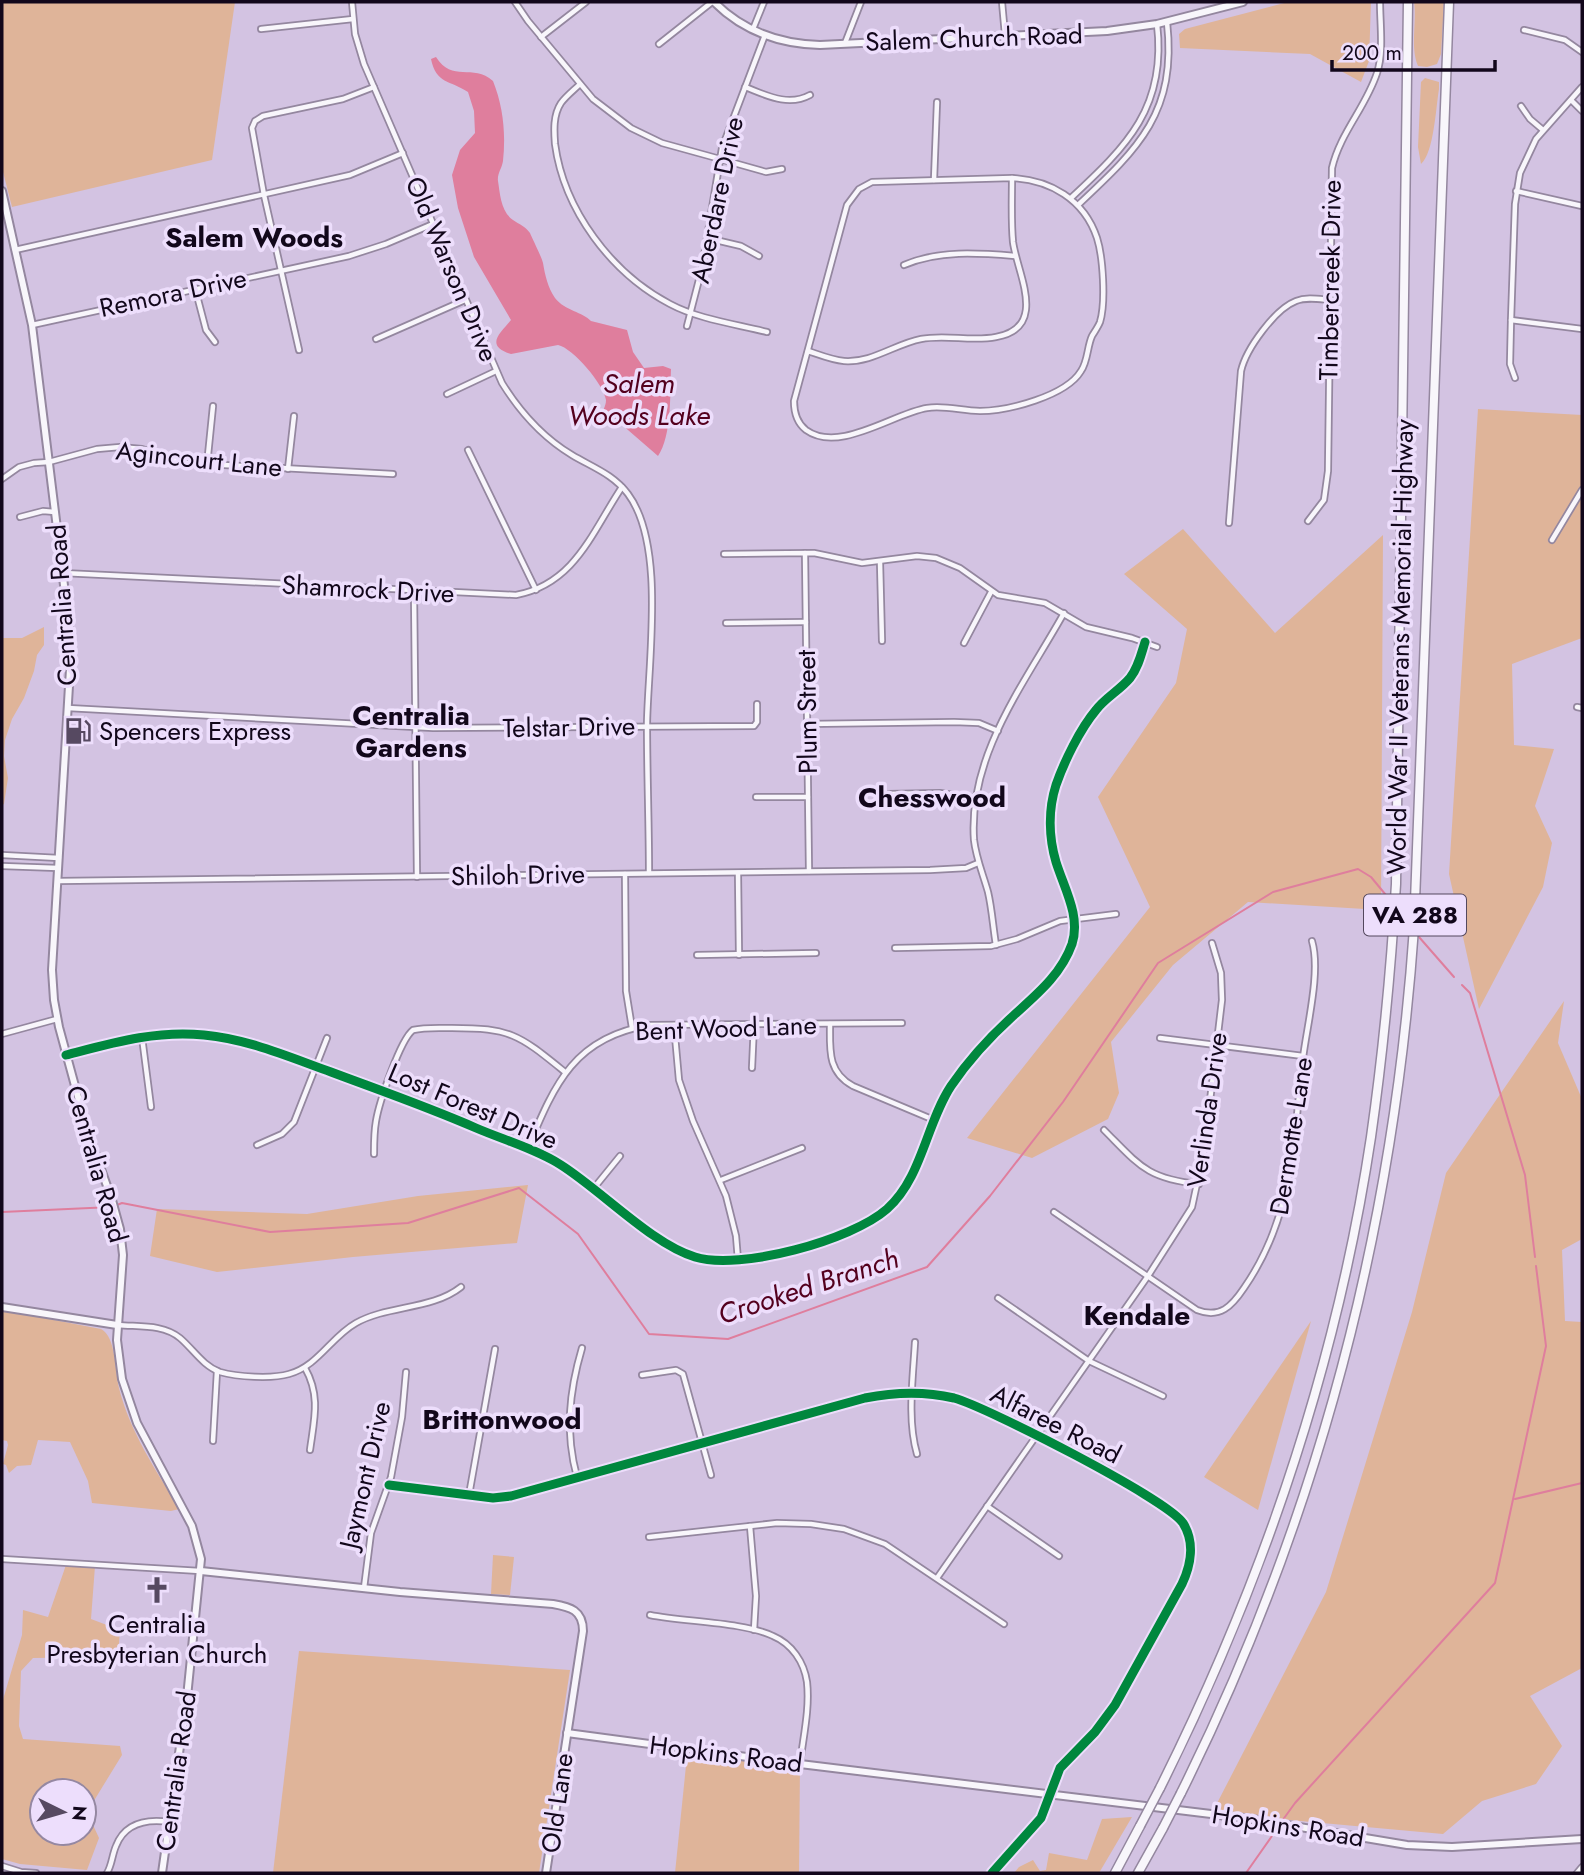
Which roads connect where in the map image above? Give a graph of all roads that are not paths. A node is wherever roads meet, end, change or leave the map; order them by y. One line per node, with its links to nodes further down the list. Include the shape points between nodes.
1 (352, 2): 14 (street, Old Warson Drive)
2 (515, 2): 22 (street)
3 (586, 2): 22 (street)
4 (713, 2): 18 (main road, Salem Church Road); 24 (street)
5 (764, 2): 18 (street)
6 (861, 2): 23 (street)
7 (1002, 2): 13 (street)
8 (1009, 2): 13 (street)
9 (1242, 2): 15 (main road, Salem Church Road)
10 (1380, 2): 58 (street, Timbercreek Drive, via 1377,74 1341,138 1332,168)
11 (1408, 2): 208 (highway, World War II Veterans Memorial Highway / VA 288, bridge, via 1396,884 1388,1005 1371,1138 1342,1286 1296,1456 1225,1648)
12 (1449, 2): 209 (highway, World War II Veterans Memorial Highway / VA 288, bridge, via 1415,915 1397,1105 1366,1275 1318,1455 1254,1633 1181,1793)
13 (1004, 11): 21 (street)
14 (353, 19): 17 (street); 27 (street, Old Warson Drive)
15 (1167, 22): 16 (main road, Salem Church Road); 37 (street, via 1164,90 1154,118)
16 (1157, 24): 21 (main road, Salem Church Road, via 1107,32); 36 (street, via 1156,85 1144,117)
17 (261, 29)
18 (753, 30): 20 (main road, Salem Church Road)
19 (1524, 30): 25 (street, via 1554,36)
20 (765, 36): 23 (main road, Salem Church Road, via 796,43); 28 (street, Aberdare Drive)
21 (1005, 36): 23 (main road, Salem Church Road)
22 (541, 37): 26 (street)
23 (845, 43)
24 (659, 44)
25 (1582, 51)
26 (580, 84): 39 (street, via 604,109 639,133); 59 (street, via 561,103 554,127 560,170 572,201 591,234 625,271 666,302)
27 (374, 87): 38 (street, Old Warson Drive); 45 (street, via 343,99 262,116 252,132)
28 (744, 87): 30 (street, via 788,101); 39 (street, Aberdare Drive)
29 (1582, 88): 31 (street)
30 (810, 94)
31 (1570, 100): 34 (street); 35 (street)
32 (937, 102): 42 (street)
33 (1521, 106): 35 (street)
34 (1582, 111)
35 (1543, 130): 44 (street, via 1525,159)
36 (1125, 145): 37 (street); 46 (street)
37 (1133, 151): 47 (street)
38 (403, 153): 45 (street, via 350,175); 49 (street, Old Warson Drive)
39 (720, 159): 40 (street, via 766,172); 50 (street, Aberdare Drive)
40 (782, 169)
41 (1012, 178): 42 (street); 46 (street, via 1044,184); 53 (street)
42 (934, 180): 68 (street, via 872,182 854,194 847,205)
43 (2, 191): 51 (main road, Centralia Road)
44 (1516, 191): 48 (street); 60 (street)
45 (264, 195): 51 (street); 55 (street)
46 (1071, 198): 47 (street)
47 (1078, 205): 68 (street, via 1090,221 1100,249 1101,315 1083,368 1061,390 992,410 925,408 867,430 836,436 814,434 800,423 794,407)
48 (1582, 206)
49 (433, 224): 55 (street, Remora Drive, via 368,251); 57 (street, Old Warson Drive)
50 (708, 238): 52 (street); 59 (street, Aberdare Drive)
51 (15, 250): 61 (main road, Centralia Road)
52 (759, 256)
53 (1015, 256): 54 (street, via 946,255); 68 (street, via 1028,302 1020,323 1003,335 919,339 854,361)
54 (904, 265)
55 (280, 270): 56 (street, Remora Drive); 67 (street)
56 (195, 288): 61 (street, Remora Drive); 66 (street, via 206,330)
57 (465, 300): 65 (street); 69 (street, Old Warson Drive)
58 (1330, 300): 84 (street, Timbercreek Drive, via 1326,495); 85 (street, via 1288,305 1246,355)
59 (692, 313): 62 (street, Aberdare Drive); 64 (street)
60 (1511, 320): 63 (street); 70 (street, via 1510,364)
61 (32, 325): 75 (main road, Centralia Road)
62 (687, 326)
63 (1582, 329)
64 (767, 332)
65 (376, 339)
66 (215, 342)
67 (299, 350)
68 (808, 351)
69 (496, 371): 71 (street); 80 (street, Old Warson Drive, via 536,428)
70 (1515, 378)
71 (447, 394)
72 (213, 407): 76 (street)
73 (294, 416): 77 (street)
74 (468, 450): 91 (street)
75 (49, 462): 76 (street, Agincourt Lane, via 120,447); 79 (street, Agincourt Lane, via 19,467); 82 (main road, Centralia Road)
76 (207, 465): 77 (street, Agincourt Lane)
77 (288, 469): 78 (street, Agincourt Lane)
78 (393, 474)
79 (2, 480)
80 (622, 487): 91 (street, Shamrock Drive, via 570,567); 104 (street, via 640,516 649,550)
81 (1582, 490): 86 (street)
82 (55, 512): 83 (street); 90 (main road, Centralia Road)
83 (20, 517)
84 (1308, 521)
85 (1229, 523)
86 (1552, 540)
87 (805, 553): 88 (street); 89 (street); 95 (street, Plum Street)
88 (724, 554)
89 (880, 562): 93 (street, via 936,558 960,568); 97 (street)
90 (63, 573): 92 (street, Shamrock Drive); 102 (main road, Centralia Road, via 70,649)
91 (536, 590): 92 (street, Shamrock Drive, via 505,596)
92 (414, 591): 105 (street)
93 (991, 592): 94 (street, via 1045,603); 99 (street)
94 (1064, 613): 98 (street, via 1094,631); 106 (street)
95 (806, 622): 96 (street); 103 (street, Plum Street)
96 (726, 623)
97 (882, 640)
98 (1145, 642): 100 (street); 123 (street, Lost Forest Drive, via 1130,677 1093,714 1064,764 1053,794 1052,842)
99 (964, 643)
100 (1157, 647)
101 (757, 704): 104 (street, Telstar Drive, via 754,726)
102 (68, 708): 105 (street, Telstar Drive); 112 (main road, Centralia Road)
103 (807, 724): 106 (street, via 954,722 979,723); 109 (street, Plum Street)
104 (647, 725): 105 (street, Telstar Drive); 117 (street)
105 (415, 727): 120 (street)
106 (998, 731): 110 (street, via 984,759)
107 (888, 794): 110 (street)
108 (756, 797): 109 (street)
109 (808, 797): 116 (street, Plum Street)
110 (975, 798): 113 (street)
111 (2, 855): 112 (street)
112 (59, 858): 115 (main road, Centralia Road)
113 (978, 863): 116 (street, Shiloh Drive, via 962,869); 126 (street, via 988,891)
114 (2, 866): 115 (street)
115 (58, 868): 121 (main road, Centralia Road)
116 (809, 872): 118 (street, Shiloh Drive)
117 (649, 873): 118 (street, Shiloh Drive); 119 (street, Shiloh Drive)
118 (738, 873): 130 (street)
119 (625, 874): 120 (street, Shiloh Drive); 136 (street, via 626,991)
120 (417, 877): 121 (street, Shiloh Drive)
121 (58, 881): 131 (main road, Centralia Road, via 52,970)
122 (1116, 914): 123 (street)
123 (1074, 919): 126 (street); 149 (street, Lost Forest Drive, via 1071,946 1058,970 960,1074)
124 (1312, 941): 143 (street, Dermotte Lane, via 1315,958)
125 (1212, 943): 141 (street, Verlinda Drive, via 1222,986)
126 (996, 945): 127 (street)
127 (895, 948)
128 (817, 953): 130 (street)
129 (697, 955): 130 (street)
130 (739, 955)
131 (57, 1019): 137 (street); 142 (main road, Centralia Road)
132 (902, 1023): 134 (street, Bent Wood Lane)
133 (754, 1024): 134 (street, Bent Wood Lane); 135 (street, Bent Wood Lane); 145 (street)
134 (830, 1024): 149 (street, via 832,1063 842,1080)
135 (674, 1025): 136 (street, Bent Wood Lane); 156 (street, via 685,1100)
136 (632, 1028): 146 (street, Bent Wood Lane, via 597,1044)
137 (2, 1034)
138 (142, 1037): 142 (street, Lost Forest Drive); 144 (street, Lost Forest Drive, via 189,1034 224,1038); 148 (street)
139 (327, 1038): 144 (street)
140 (1160, 1038): 141 (street)
141 (1217, 1045): 143 (street); 157 (street, Verlinda Drive)
142 (66, 1055): 165 (main road, Centralia Road, via 116,1215 122,1255)
143 (1303, 1056): 161 (street, Dermotte Lane, via 1284,1206 1264,1257 1234,1303 1217,1313 1200,1311)
144 (316, 1067): 147 (street, Lost Forest Drive); 151 (street, via 294,1122 282,1134)
145 (752, 1068)
146 (565, 1072): 147 (street, via 505,1031 418,1029 404,1040); 153 (street, Bent Wood Lane)
147 (385, 1091): 153 (street, Lost Forest Drive); 154 (street, via 375,1123)
148 (151, 1107)
149 (934, 1120): 160 (street, Lost Forest Drive, via 906,1185 879,1215 810,1245)
150 (1104, 1130): 157 (street, via 1149,1171)
151 (257, 1145)
152 (802, 1148): 156 (street)
153 (527, 1150): 158 (street, Lost Forest Drive, via 560,1164)
154 (374, 1154)
155 (620, 1156): 158 (street)
156 (720, 1180): 160 (street)
157 (1199, 1184): 161 (street, Verlinda Drive, via 1188,1217)
158 (594, 1188): 160 (street, Lost Forest Drive, via 682,1252 713,1261)
159 (1054, 1212): 161 (street, Dermotte Lane)
160 (738, 1260)
161 (1148, 1276): 169 (street, Verlinda Drive)
162 (461, 1287): 170 (street, via 357,1322)
163 (998, 1298): 169 (street)
164 (2, 1307): 165 (main road)
165 (117, 1325): 171 (street, via 166,1330); 190 (main road, Centralia Road, via 118,1356 130,1406 192,1526)
166 (915, 1342): 174 (street)
167 (582, 1348): 182 (street, via 569,1420)
168 (495, 1349): 184 (street)
169 (1089, 1361): 175 (street); 176 (street, Verlinda Drive)
170 (305, 1368): 171 (street, via 271,1377); 179 (street, via 316,1396)
171 (217, 1371): 177 (street)
172 (406, 1372): 183 (street, Jaymont Drive)
173 (642, 1375): 178 (street, via 676,1370 683,1374)
174 (913, 1393): 176 (street, Alfaree Road, via 973,1404); 178 (street, Alfaree Road, via 865,1398); 180 (street)
175 (1163, 1396)
176 (1036, 1436): 185 (street, Verlinda Drive); 198 (street, Alfaree Road, via 1171,1511 1184,1525 1190,1545 1182,1584 1137,1668 1104,1720 1060,1768)
177 (213, 1441)
178 (702, 1443): 181 (street); 182 (street, Alfaree Road)
179 (310, 1450)
180 (917, 1454)
181 (711, 1475)
182 (577, 1478): 184 (street, Alfaree Road, via 511,1496)
183 (389, 1485): 184 (street, Alfaree Road); 192 (street, Jaymont Drive, via 371,1533)
184 (469, 1495)
185 (987, 1506): 188 (street); 191 (street, Verlinda Drive)
186 (750, 1526): 187 (street); 191 (street, via 794,1523 844,1529 885,1544); 195 (street)
187 (649, 1537)
188 (1059, 1556)
189 (2, 1559): 190 (street)
190 (201, 1571): 192 (main road); 199 (main road, Centralia Road)
191 (937, 1578): 194 (street)
192 (364, 1588): 196 (main road, via 573,1609 583,1626)
193 (650, 1615): 195 (street)
194 (1003, 1624)
195 (754, 1630): 197 (street, via 781,1640 803,1667 807,1695)
196 (567, 1733): 197 (main road, Hopkins Road); 206 (main road, Old Lane)
197 (800, 1764): 198 (main road, Hopkins Road)
198 (1050, 1793): 200 (main road, Hopkins Road, via 1430,1847); 207 (street, Alfaree Road, via 1038,1823)
199 (169, 1822): 204 (street, via 150,1820 125,1832); 205 (main road, Centralia Road)
200 (1582, 1839)
201 (2, 1866): 203 (street)
202 (1582, 1867): 210 (street)
203 (36, 1873)
204 (107, 1873)
205 (162, 1873)
206 (546, 1873)
207 (992, 1873)
208 (1115, 1873)
209 (1138, 1873)
210 (1577, 1873)

